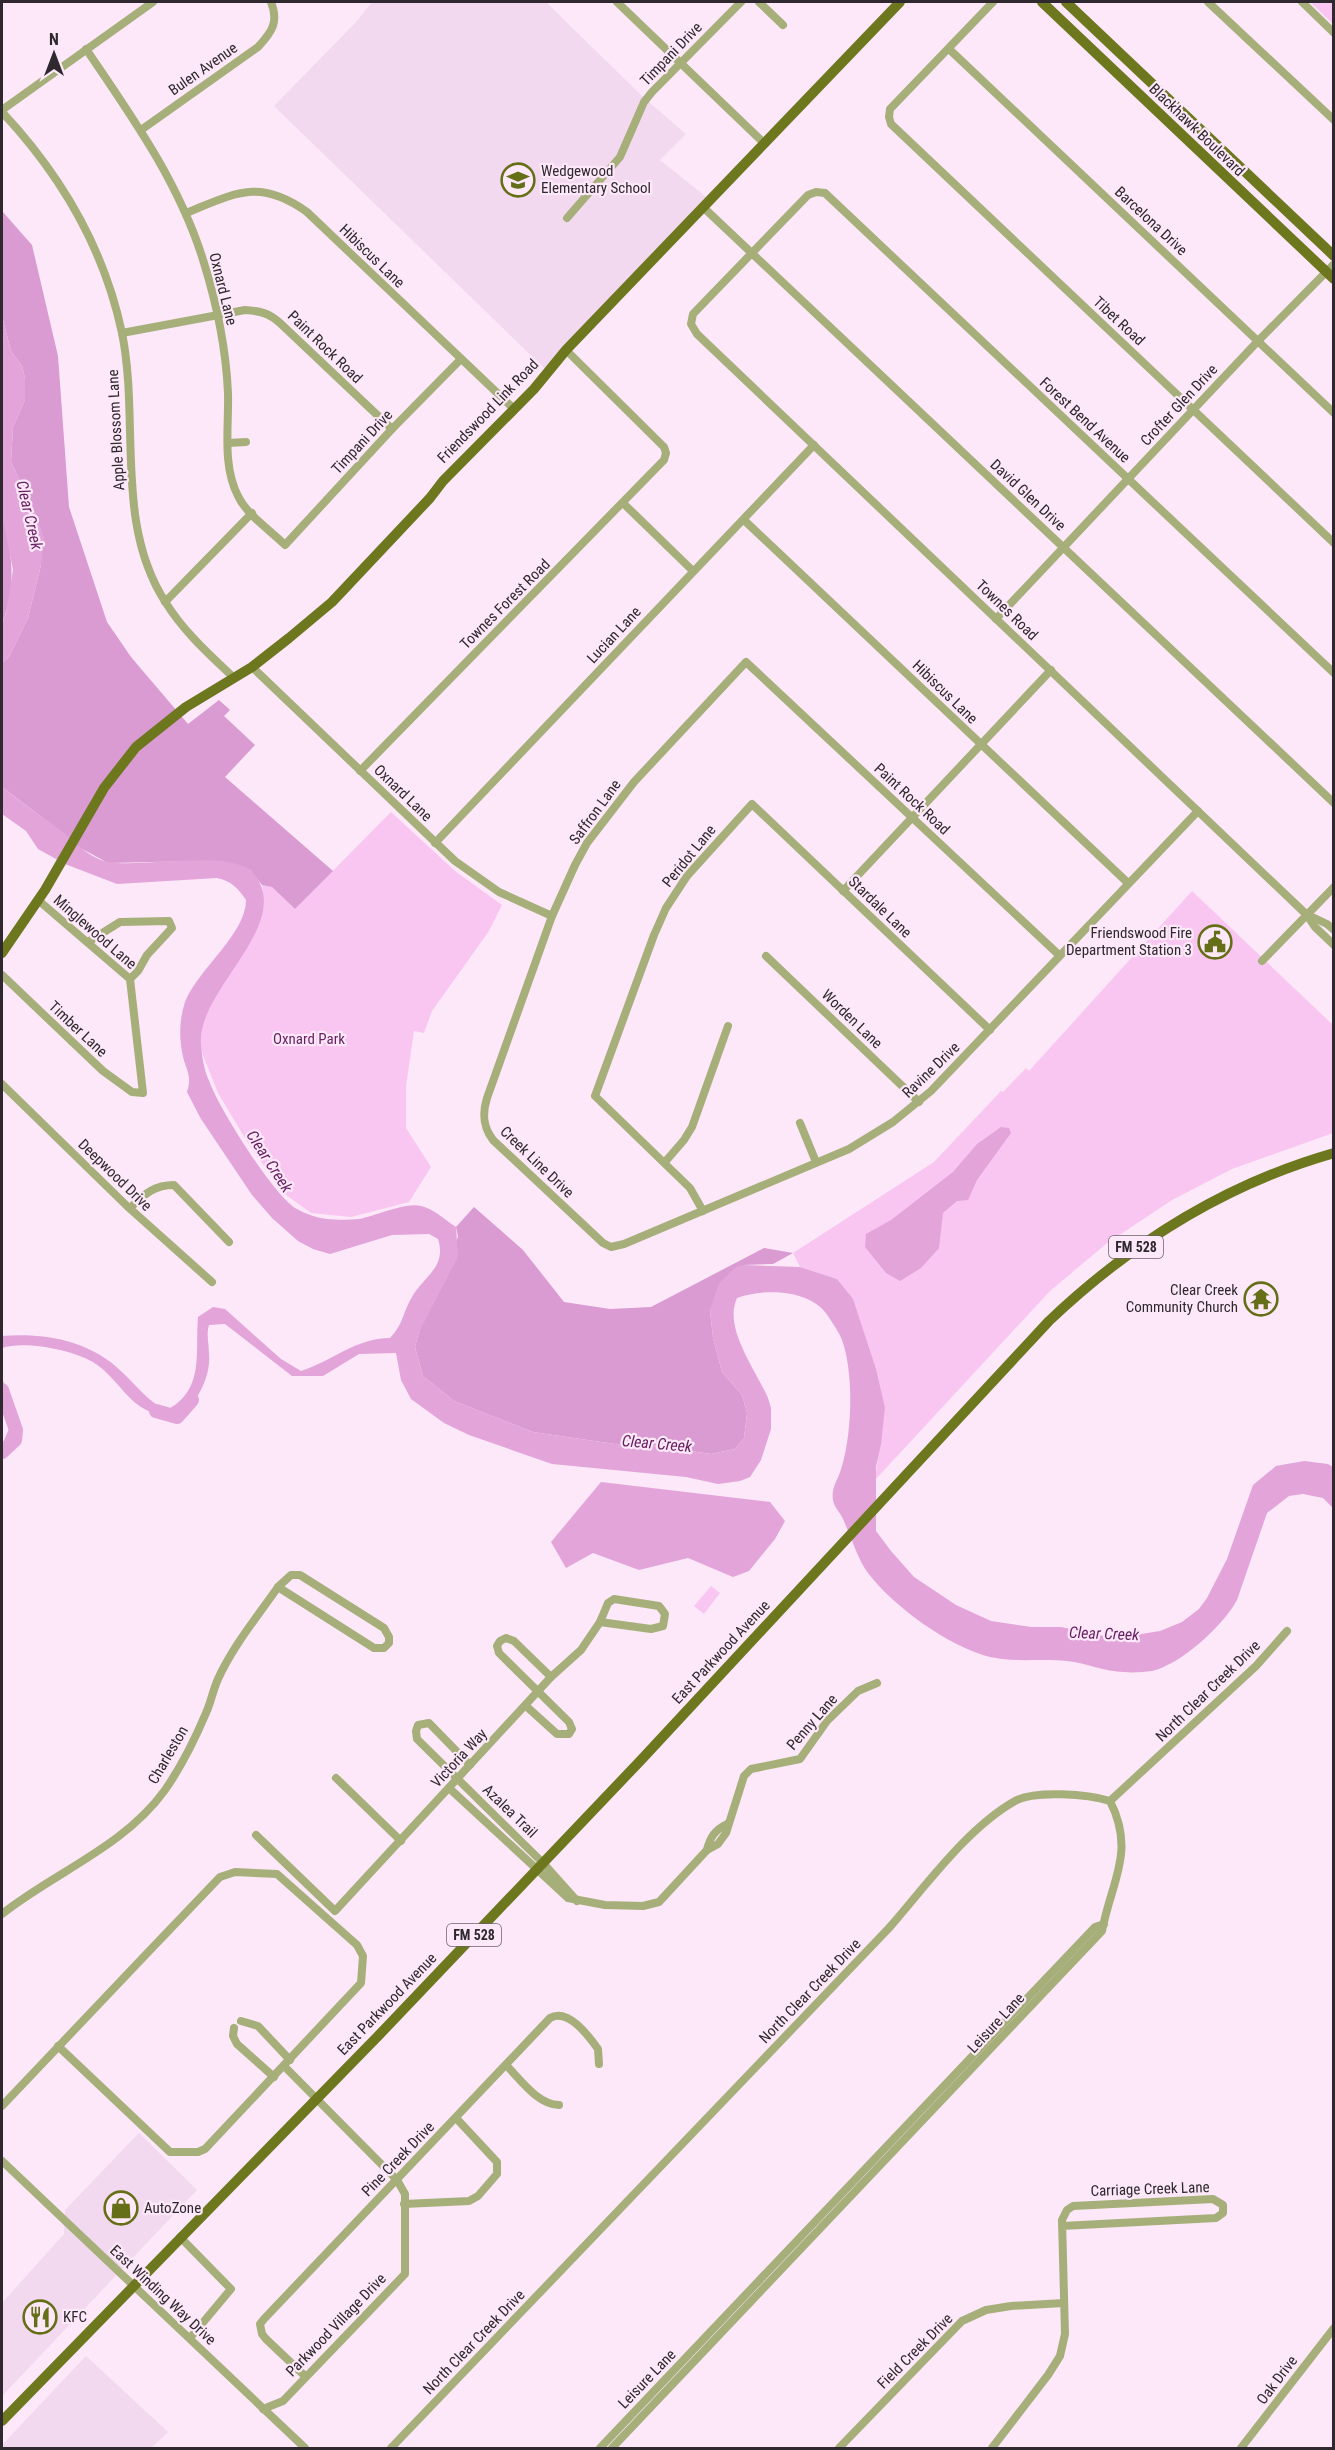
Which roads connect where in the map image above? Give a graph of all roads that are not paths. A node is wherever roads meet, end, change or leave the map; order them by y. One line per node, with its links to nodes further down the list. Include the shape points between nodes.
1 (153, 2): 16 (street)
2 (271, 2): 23 (street, Bulen Avenue, via 275,25 258,47)
3 (617, 2): 18 (street)
4 (741, 2): 18 (street, Timpani Drive)
5 (759, 2): 12 (street)
6 (900, 2): 24 (main road, Friendswood Link Road)
7 (993, 2): 15 (street)
8 (1042, 2): 17 (main road, Blackhawk Boulevard)
9 (1066, 2): 14 (main road, Blackhawk Boulevard)
10 (1208, 2): 21 (street)
11 (1302, 2): 13 (street)
12 (783, 25)
13 (1334, 33)
14 (1113, 47): 17 (main road); 20 (main road, Blackhawk Boulevard)
15 (949, 49): 35 (street, Barcelona Drive); 39 (street, Tibet Road, via 890,109 891,124)
16 (86, 50): 19 (street); 23 (street, Oxnard Lane)
17 (1101, 58): 22 (main road, Blackhawk Boulevard)
18 (681, 63): 24 (street); 29 (street, Timpani Drive, via 644,102 614,167)
19 (2, 111): 34 (street, Apple Blossom Lane, via 41,156 85,226 108,277)
20 (1184, 114): 22 (main road); 25 (main road, Blackhawk Boulevard)
21 (1334, 120)
22 (1171, 126): 26 (main road, Blackhawk Boulevard)
23 (141, 130): 28 (street, Oxnard Lane)
24 (765, 144): 27 (main road, Friendswood Link Road)
25 (1256, 183): 26 (main road); 31 (main road, Blackhawk Boulevard)
26 (1244, 196): 32 (main road, Blackhawk Boulevard)
27 (704, 208): 30 (street, David Glen Drive); 36 (main road, Friendswood Link Road)
28 (186, 213): 33 (street, Oxnard Lane); 37 (street, Hibiscus Lane, via 252,191 273,193 292,201)
29 (567, 218)
30 (751, 253): 44 (street, Townes Road, via 693,314 691,324); 45 (street, Forest Bend Avenue, via 808,195 825,193); 51 (street, David Glen Drive)
31 (1334, 255)
32 (1331, 272): 35 (street, Crofter Glen Drive)
33 (217, 314): 34 (street, Paint Rock Road); 41 (street, Paint Rock Road, via 245,309 272,315); 43 (street, Oxnard Lane, via 226,372)
34 (122, 333): 53 (street, Apple Blossom Lane, via 130,391 135,520 140,547)
35 (1258, 341): 39 (street, Crofter Glen Drive); 40 (street, Barcelona Drive)
36 (566, 350): 38 (main road, Friendswood Link Road); 46 (street, Townes Forest Road, via 664,447 664,460)
37 (460, 360): 38 (street, Hibiscus Lane); 41 (street, Timpani Drive)
38 (513, 408): 56 (main road, Friendswood Link Road, via 332,602)
39 (1193, 410): 45 (street, Crofter Glen Drive); 49 (street, Tibet Road)
40 (1334, 413)
41 (392, 429): 50 (street, Timpani Drive)
42 (246, 442): 43 (street)
43 (228, 443): 47 (street, Oxnard Lane, via 231,482)
44 (813, 445): 48 (street, Lucian Lane); 54 (street, Townes Road)
45 (1128, 479): 51 (street, Crofter Glen Drive); 58 (street, Forest Bend Avenue)
46 (623, 503): 52 (street); 61 (street, Townes Forest Road)
47 (252, 513): 50 (street, Oxnard Lane); 53 (street)
48 (744, 519): 52 (street, Lucian Lane); 60 (street, Hibiscus Lane)
49 (1334, 543)
50 (285, 545)
51 (1064, 548): 54 (street, Crofter Glen Drive); 62 (street, David Glen Drive)
52 (693, 571): 66 (street, Lucian Lane)
53 (165, 602): 59 (street, Apple Blossom Lane, via 191,638)
54 (996, 619): 57 (street, Townes Road)
55 (746, 662): 65 (street, Paint Rock Road); 72 (street, Saffron Lane, via 599,825 574,865)
56 (252, 667): 59 (main road, Friendswood Link Road); 61 (street, Oxnard Lane)
57 (1050, 670): 60 (street); 64 (street, Townes Road)
58 (1334, 673)
59 (233, 677): 70 (main road, Friendswood Link Road, via 186,707 136,747 114,773)
60 (981, 744): 65 (street); 67 (street, Hibiscus Lane)
61 (360, 771): 66 (street, Oxnard Lane)
62 (1334, 803)
63 (752, 804): 69 (street, Stardale Lane); 90 (street, Peridot Lane, via 687,876 666,908 595,1096)
64 (1198, 811): 67 (street, Ravine Drive); 71 (street, Townes Road)
65 (912, 817): 69 (street); 77 (street, Paint Rock Road)
66 (435, 843): 72 (street, Oxnard Lane, via 499,892)
67 (1128, 883): 77 (street, Ravine Drive)
68 (1334, 887): 71 (street)
69 (843, 891): 84 (street, Stardale Lane)
70 (38, 900): 74 (street, Minglewood Lane); 76 (main road, Friendswood Link Road)
71 (1307, 915): 73 (street, Townes Road); 75 (street, Townes Road); 79 (street)
72 (552, 916): 82 (street, Saffron Lane)
73 (1334, 930)
74 (88, 942): 81 (street, Minglewood Lane); 81 (street, via 120,922 169,921 172,928)
75 (1334, 945)
76 (2, 953)
77 (1059, 955): 84 (street, Ravine Drive)
78 (766, 956): 87 (street, Worden Lane)
79 (1262, 961)
80 (2, 975): 86 (street, Timber Lane, via 103,1071 132,1092)
81 (130, 979): 86 (street, Minglewood Lane)
82 (519, 1011): 95 (street, Creek Line Drive, via 483,1110 486,1128 494,1140)
83 (728, 1026): 90 (street, via 692,1127)
84 (990, 1030): 87 (street, Ravine Drive)
85 (2, 1084): 92 (street, Deepwood Drive)
86 (143, 1093)
87 (919, 1102): 91 (street, Ravine Drive, via 864,1140)
88 (800, 1123): 91 (street)
89 (1334, 1153): 111 (main road, East Parkwood Avenue / FM 528, via 1279,1171 1169,1225 1117,1261 1049,1321)
90 (665, 1162): 93 (street, via 690,1188)
91 (816, 1162): 93 (street, Ravine Drive)
92 (130, 1208): 94 (street, via 147,1191 174,1185); 96 (street, Deepwood Drive)
93 (703, 1211): 95 (street, Ravine Drive)
94 (229, 1242)
95 (611, 1247)
96 (212, 1282)
97 (278, 1587): 97 (street, via 291,1575 300,1575 384,1628 389,1643 384,1648 374,1648); 112 (street, Charleston, via 234,1648 217,1680 207,1713 164,1790 135,1822 99,1851)
98 (600, 1622): 98 (street, Victoria Way, via 608,1603 614,1599 656,1605 665,1614 663,1626 656,1629); 100 (street, Victoria Way, via 581,1650)
99 (1287, 1631): 108 (street, North Clear Creek Drive, via 1256,1666)
100 (551, 1677): 102 (street, Victoria Way); 102 (street, via 514,1641 500,1641 499,1653)
101 (877, 1683): 111 (street, Penny Lane, via 858,1691 827,1721 800,1759 751,1769 744,1776 726,1833 659,1902 633,1906 578,1901)
102 (538, 1692): 103 (street, Victoria Way); 103 (street, via 569,1722 569,1734 557,1734)
103 (526, 1706): 104 (street, Victoria Way)
104 (470, 1765): 106 (street, Victoria Way); 106 (street, Azalea Trail, via 429,1723 418,1725 417,1738)
105 (336, 1778): 110 (street)
106 (457, 1779): 107 (street, Victoria Way); 111 (street, Azalea Trail)
107 (449, 1788): 110 (street, Victoria Way); 111 (street, Azalea Trail)
108 (1110, 1801): 130 (street, Leisure Lane, via 1120,1827 1121,1857 1104,1924 1095,1927); 138 (street, North Clear Creek Drive, via 1029,1797 1016,1801 987,1822)
109 (256, 1835): 110 (street, Victoria Way, via 334,1911)
110 (401, 1841)
111 (539, 1867): 118 (main road, East Parkwood Avenue / FM 528)
112 (2, 1914)
113 (58, 2046): 114 (street, via 220,1877 235,1872 277,1874 357,1945 363,1956 361,1983); 117 (street, via 170,2152 205,2149); 120 (street)
114 (287, 2063): 117 (street); 117 (street, via 258,2026 238,2025 233,2036 237,2044); 118 (street)
115 (599, 2064): 116 (street, Pine Creek Drive, via 594,2043 568,2017 559,2015 550,2018)
116 (506, 2065): 119 (street, via 541,2100); 121 (street, Pine Creek Drive)
117 (274, 2077)
118 (316, 2099): 123 (street); 126 (main road, East Parkwood Avenue / FM 528)
119 (560, 2105)
120 (2, 2106)
121 (456, 2118): 123 (street, Pine Creek Drive); 124 (street, via 497,2162 497,2174 473,2199)
122 (2, 2162): 127 (street, East Winding Way Drive)
123 (397, 2180): 124 (street, Parkwood Village Drive, via 405,2194); 132 (street, Pine Creek Drive, via 260,2324 266,2339)
124 (404, 2204): 132 (street, Parkwood Village Drive, via 405,2274)
125 (1062, 2226): 125 (street, Carriage Creek Lane, via 1216,2218 1223,2213 1223,2205 1213,2199 1073,2206 1064,2216); 128 (street)
126 (180, 2237): 127 (main road, East Parkwood Avenue / FM 528); 131 (street, via 231,2289)
127 (134, 2285): 131 (street, East Winding Way Drive); 135 (main road, East Parkwood Avenue / FM 528)
128 (1064, 2303): 141 (street, Field Creek Drive, via 986,2310 962,2321); 142 (street, via 1065,2334 1060,2356)
129 (1334, 2328): 143 (street, Oak Drive)
130 (716, 2332): 139 (street, Leisure Lane); 140 (street, Leisure Lane)
131 (190, 2338): 134 (street, East Winding Way Drive)
132 (305, 2376): 133 (street, Parkwood Village Drive)
133 (283, 2401): 134 (street, Parkwood Village Drive); 136 (street, Parkwood Village Drive)
134 (263, 2409): 136 (street, East Winding Way Drive)
135 (2, 2421)
136 (276, 2421): 137 (street, East Winding Way Drive)
137 (305, 2448)
138 (391, 2448)
139 (600, 2448)
140 (612, 2448)
141 (839, 2448)
142 (992, 2448)
143 (1241, 2448)

